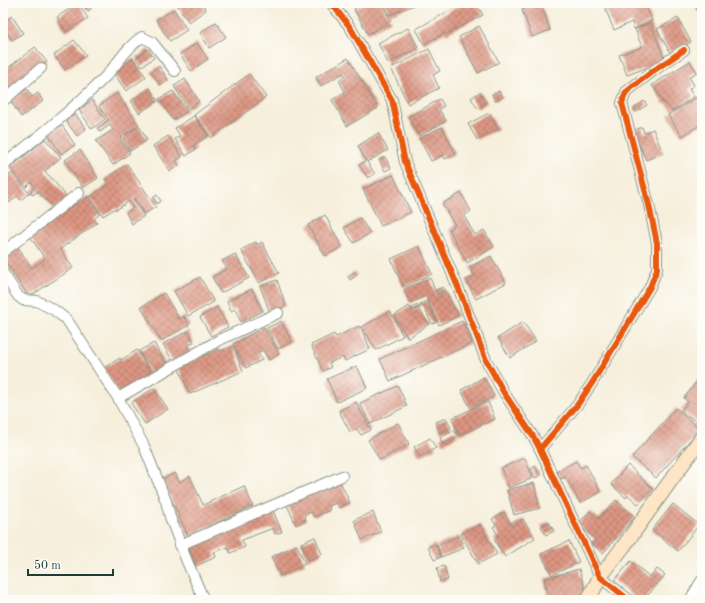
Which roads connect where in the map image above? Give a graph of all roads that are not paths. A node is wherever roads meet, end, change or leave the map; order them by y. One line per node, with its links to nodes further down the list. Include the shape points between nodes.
1 (331, 3): 13 (street, via 350,27 392,100 405,162 486,360)
2 (684, 50): 13 (street, via 626,92 622,104 656,236 657,269 650,287 594,380 578,404)
3 (41, 68): 5 (street)
4 (175, 71): 6 (street, via 152,42 142,37 133,42 110,73 94,88)
5 (3, 101)
6 (3, 165)
7 (80, 193): 8 (street)
8 (3, 252)
9 (3, 273): 11 (street, via 23,300 36,301 67,320)
10 (278, 313): 11 (street, via 219,340)
11 (118, 398): 15 (street, via 144,446)
12 (702, 437): 16 (street)
13 (540, 449): 16 (street)
14 (342, 476): 15 (street)
15 (180, 545): 18 (street)
16 (600, 578): 19 (street); 20 (street)
17 (702, 580): 21 (street)
18 (205, 600)
19 (588, 600)
20 (629, 600)
21 (690, 600)

